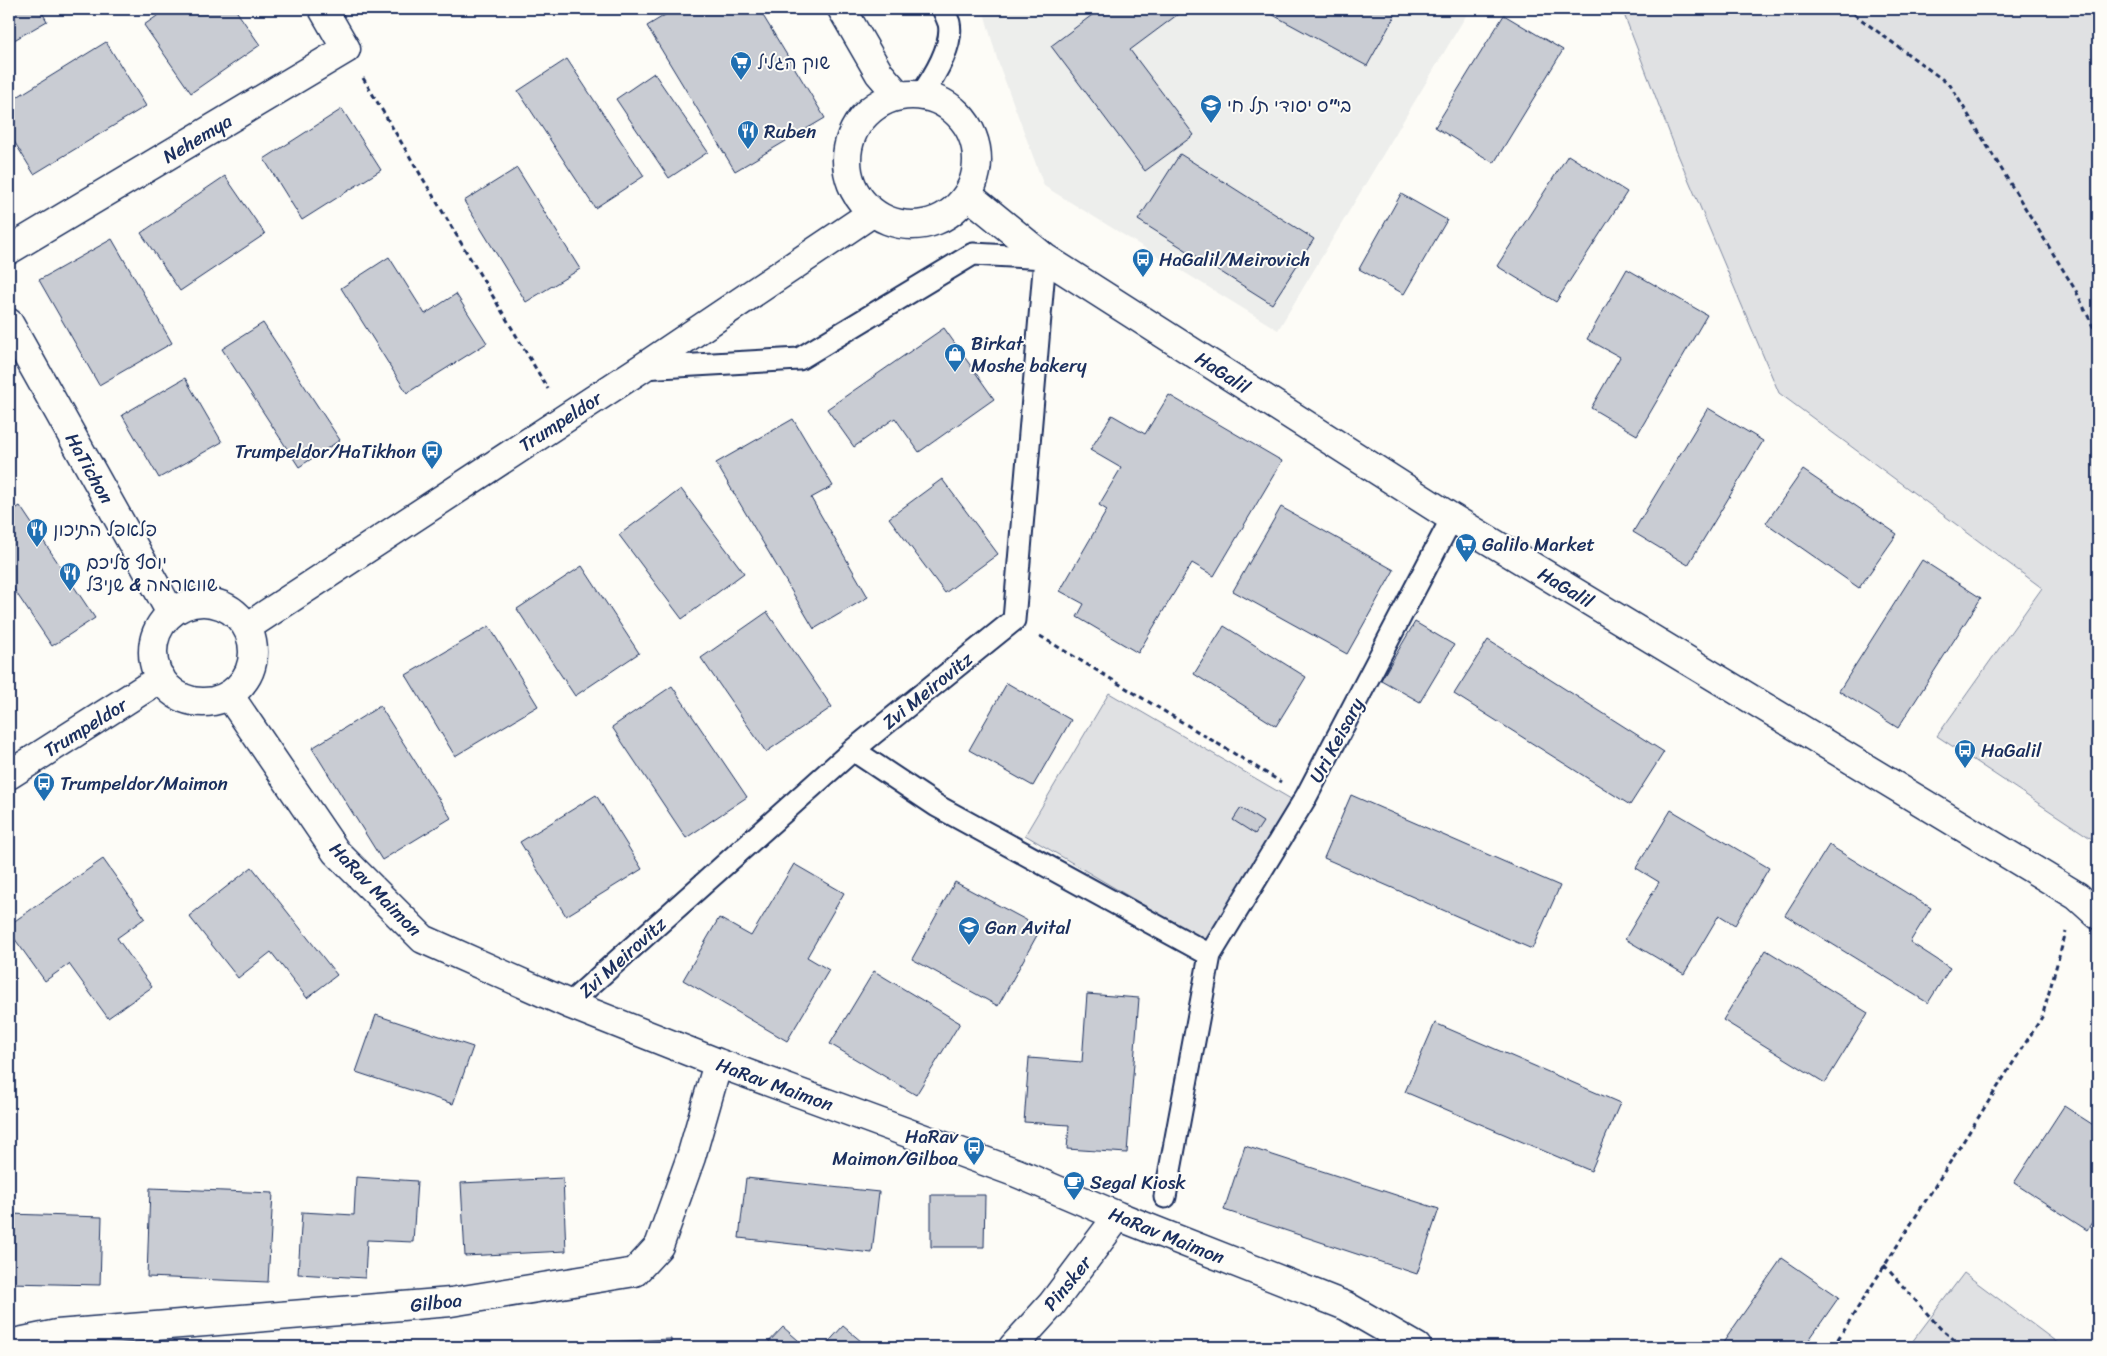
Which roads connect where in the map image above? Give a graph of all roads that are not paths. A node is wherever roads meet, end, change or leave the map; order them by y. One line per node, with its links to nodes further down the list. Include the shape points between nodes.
1 (323, 9): 7 (street, Nehemya, via 346,49)
2 (842, 9): 4 (street, via 879,73)
3 (943, 9): 4 (lane, via 949,25 945,51 936,74)
4 (910, 95): 5 (street, via 942,102 960,115 972,132 978,153 976,175); 6 (street, via 879,103 862,116 851,135 846,156 848,178 857,197)
5 (968, 195): 6 (street, via 954,211 934,222 913,226 892,223); 8 (street, HaGalil)
6 (872, 213): 10 (street, Trumpeldor)
7 (9, 250)
8 (1045, 258): 10 (lane, via 973,254 799,358); 11 (street, HaGalil); 16 (lane, Zvi Meirovitz, via 1014,620)
9 (9, 322): 12 (street, HaTichon)
10 (642, 368): 13 (street, Trumpeldor)
11 (1452, 518): 18 (street, HaGalil, via 2077,896); 19 (lane, Uri Keisary, via 1306,797)
12 (171, 613): 13 (street, via 198,602 212,602 227,607); 14 (street, via 161,624 154,644 155,666)
13 (247, 627): 15 (street, via 254,652 252,665 248,677)
14 (160, 678): 15 (street, via 179,696 192,701 218,700); 17 (street, Trumpeldor)
15 (230, 695): 20 (street, HaRav Maimon, via 336,852 423,939)
16 (853, 750): 19 (lane, via 937,806); 20 (lane, Zvi Meirovitz)
17 (9, 775)
18 (2098, 915)
19 (1210, 956): 22 (lane, Uri Keisary)
20 (569, 1004): 21 (street, HaRav Maimon)
21 (718, 1063): 23 (street, HaRav Maimon, via 1017,1173); 24 (street, Gilboa, via 691,1157 659,1246 635,1272 451,1302 57,1334)
22 (1165, 1197)
23 (1118, 1216): 25 (street, Pinsker, via 1052,1304); 26 (street, HaRav Maimon, via 1346,1306)
24 (9, 1344)
25 (1013, 1347)
26 (1417, 1347)

